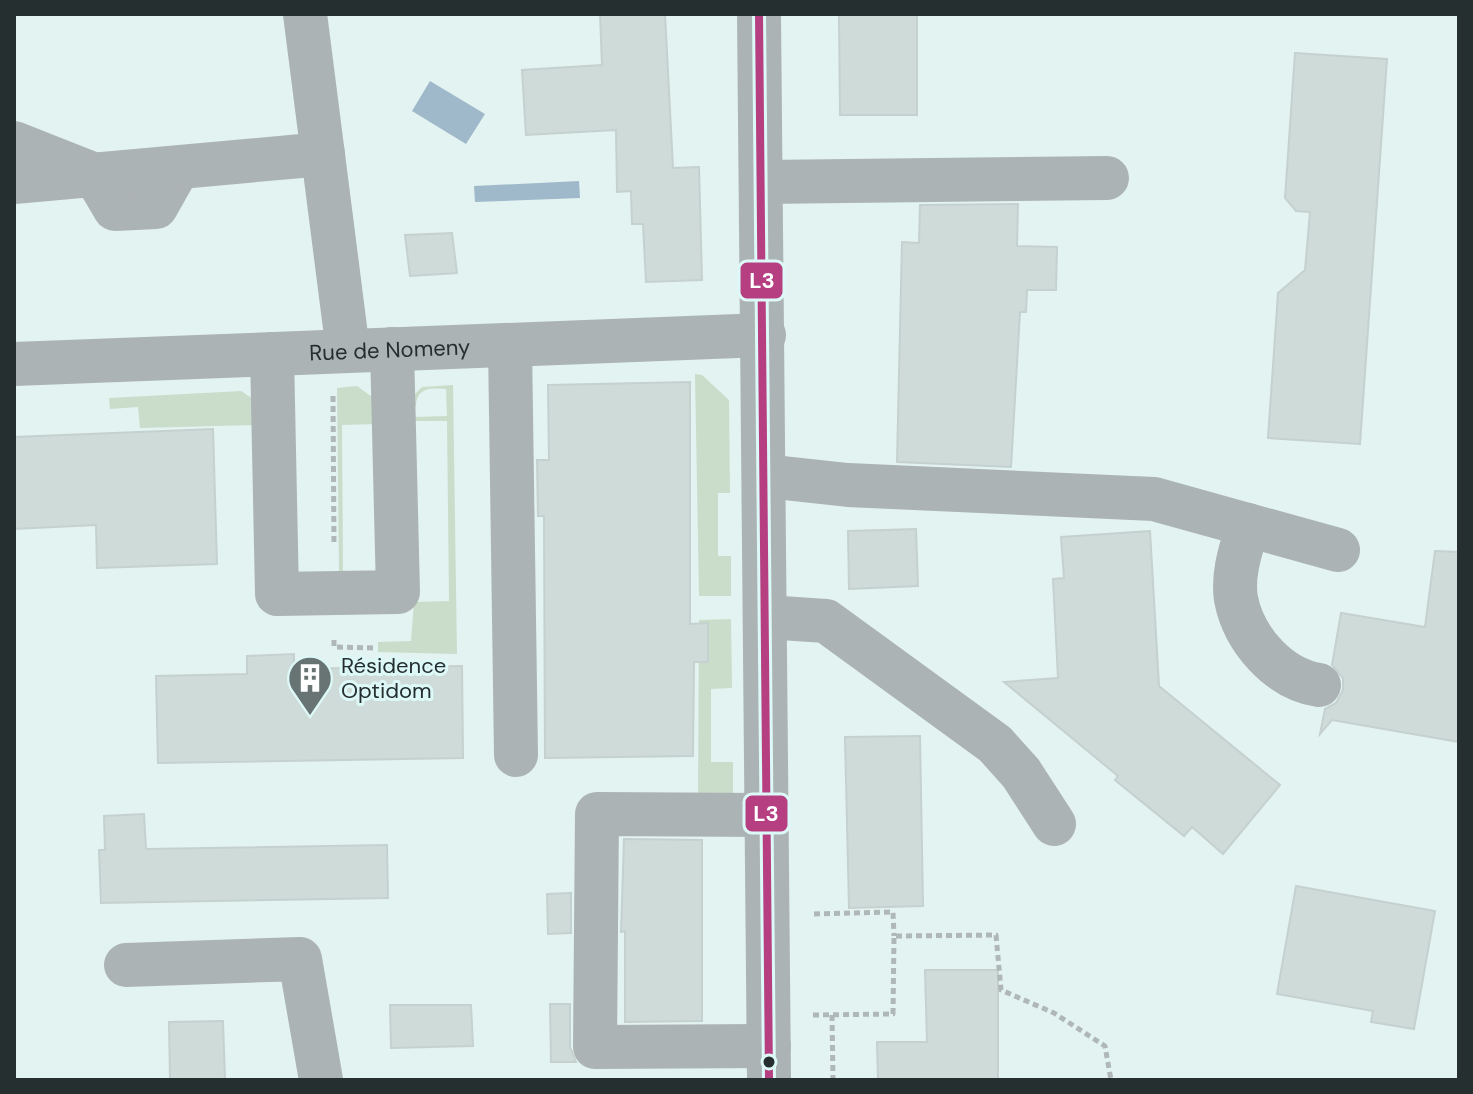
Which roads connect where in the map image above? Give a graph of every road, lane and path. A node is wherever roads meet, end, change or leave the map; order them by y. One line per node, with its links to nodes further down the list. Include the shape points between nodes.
1 (305, 14): 4 (street)
2 (759, 14): 8 (street)
3 (14, 143): 5 (street)
4 (323, 154): 5 (street, via 178,168 156,207 115,209); 12 (street)
5 (95, 175): 7 (street)
6 (1107, 178): 8 (street)
7 (14, 182)
8 (762, 182): 9 (street)
9 (764, 335): 10 (street, Rue de Nomeny); 15 (street)
10 (510, 345): 11 (street, Rue de Nomeny); 22 (street)
11 (392, 349): 12 (street, Rue de Nomeny); 18 (street, via 398,592)
12 (340, 352): 13 (street, Rue de Nomeny); 18 (path)
13 (272, 354): 14 (street, Rue de Nomeny); 18 (street, via 277,594)
14 (14, 364)
15 (765, 476): 16 (street, via 848,485 1154,499); 19 (street)
16 (1248, 525): 17 (street); 21 (street, via 1236,600 1249,630 1271,662 1301,682)
17 (1338, 550)
18 (335, 593): 20 (path, via 334,647)
19 (766, 617): 23 (street); 24 (street, via 826,621 995,744)
20 (375, 648)
21 (1319, 685)
22 (516, 755)
23 (767, 815): 25 (street); 29 (street, via 597,814 595,1047)
24 (1054, 824)
25 (768, 915): 26 (path, via 893,912); 29 (street)
26 (894, 936): 28 (path, via 893,1014); 32 (path, via 996,935 1001,990 1054,1013 1105,1046)
27 (126, 965): 30 (street, via 300,959)
28 (832, 1015): 29 (path); 31 (path)
29 (769, 1047)
30 (321, 1080)
31 (833, 1080)
32 (1111, 1080)

